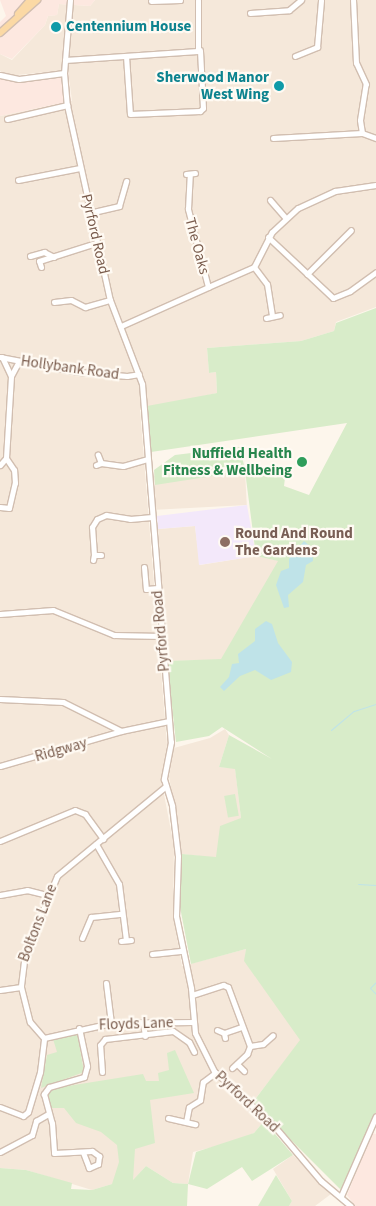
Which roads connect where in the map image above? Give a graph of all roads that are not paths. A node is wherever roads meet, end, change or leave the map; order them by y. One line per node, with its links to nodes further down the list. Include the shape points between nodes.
1 (30, 0): 11 (main road)
2 (37, 0): 11 (main road)
3 (70, 0): 16 (street, Pyrford Road)
4 (180, 0): 9 (street)
5 (198, 0): 13 (street)
6 (301, 0): 10 (street, via 288,10)
7 (321, 0): 15 (street, via 317,47)
8 (353, 0): 21 (street, via 356,63 366,84 360,120)
9 (151, 1)
10 (250, 12)
11 (15, 19): 12 (main road)
12 (0, 33)
13 (200, 50): 14 (street); 14 (street, via 203,108 200,111 130,114)
14 (126, 56): 16 (street)
15 (295, 56)
16 (65, 60): 17 (street, Pyrford Road)
17 (64, 73): 18 (street, via 20,79); 19 (street, Pyrford Road)
18 (0, 75)
19 (68, 105): 20 (street); 24 (street, Pyrford Road)
20 (10, 119)
21 (362, 133): 22 (street); 23 (street)
22 (273, 138)
23 (376, 138)
24 (80, 168): 26 (street); 30 (street, Pyrford Road)
25 (190, 174): 41 (street, The Oaks, via 188,209)
26 (18, 180)
27 (122, 182): 30 (street, via 119,206)
28 (376, 185): 31 (street, via 320,196)
29 (270, 200): 31 (street)
30 (89, 213): 34 (street, Pyrford Road)
31 (285, 218): 33 (street)
32 (351, 230): 40 (street)
33 (268, 237): 38 (street); 40 (street)
34 (96, 243): 36 (street); 42 (street, Pyrford Road)
35 (30, 256): 36 (street, via 47,252)
36 (54, 257): 37 (street, via 39,261)
37 (41, 267)
38 (254, 267): 41 (street, The Oaks); 45 (street, via 267,284)
39 (376, 272): 40 (street, via 336,298)
40 (307, 274)
41 (208, 288): 47 (street, The Oaks)
42 (110, 300): 43 (street, via 85,307 72,300); 47 (street, Pyrford Road)
43 (57, 304)
44 (280, 315): 45 (street)
45 (272, 316): 46 (street)
46 (266, 318)
47 (121, 326): 50 (street, Pyrford Road)
48 (1, 357): 49 (street, Hollybank Road); 51 (street)
49 (19, 361): 50 (street, Hollybank Road, via 79,372); 51 (street)
50 (139, 374): 54 (street, Pyrford Road)
51 (11, 376): 53 (street)
52 (98, 455): 54 (street, via 99,464 123,466)
53 (6, 458): 55 (street); 56 (street, via 14,470 16,483 10,508)
54 (146, 459): 57 (street, Pyrford Road)
55 (0, 465)
56 (0, 507)
57 (152, 517): 58 (street, via 126,519 106,515 97,519 92,527 94,557); 60 (street, Pyrford Road)
58 (101, 555)
59 (144, 567): 60 (street, via 146,588)
60 (158, 588): 62 (street, Pyrford Road)
61 (0, 614): 62 (street, via 54,610 114,634)
62 (162, 636): 64 (street, Pyrford Road)
63 (0, 699): 65 (street, Ridgway, via 63,702)
64 (169, 721): 65 (street, Ridgway); 67 (street, Pyrford Road, via 171,751 165,772)
65 (121, 731): 66 (street, Ridgway)
66 (0, 766)
67 (166, 786): 68 (street, Boltons Lane); 76 (street, Pyrford Road, via 177,846 175,906)
68 (103, 839): 69 (street, via 85,814 75,810); 70 (street, Boltons Lane)
69 (0, 841)
70 (96, 844): 72 (street, Boltons Lane, via 65,866); 73 (street, via 114,872)
71 (0, 895): 72 (street, via 27,890)
72 (47, 895): 79 (street, Boltons Lane, via 22,962)
73 (122, 914): 74 (street, via 91,917); 75 (street)
74 (82, 938)
75 (126, 940)
76 (183, 951): 77 (street); 81 (street, Pyrford Road)
77 (152, 954)
78 (106, 983): 84 (street)
79 (21, 988): 80 (street); 89 (street, Boltons Lane, via 30,1022)
80 (0, 990)
81 (192, 995): 83 (street, Pyrford Road); 85 (street, via 226,985 238,1006)
82 (143, 1022): 83 (street, Floyds Lane); 84 (street, Floyds Lane); 88 (street)
83 (193, 1022): 97 (street, Pyrford Road, via 200,1048)
84 (111, 1023): 86 (street, Floyds Lane)
85 (241, 1027): 87 (street, via 224,1036); 91 (street)
86 (78, 1028): 89 (street, Floyds Lane); 99 (street, via 86,1072 78,1081 46,1090)
87 (217, 1030)
88 (145, 1036): 92 (street, via 174,1031 189,1042); 96 (street, via 102,1040)
89 (47, 1038): 98 (street, via 26,1115)
90 (272, 1038): 91 (street)
91 (250, 1046): 93 (street)
92 (194, 1052)
93 (237, 1064): 94 (street); 95 (street)
94 (232, 1068)
95 (244, 1070)
96 (102, 1072)
97 (215, 1073): 102 (street, via 203,1082 200,1100 189,1107); 106 (street, Pyrford Road, via 275,1127 314,1174)
98 (0, 1107)
99 (48, 1114): 104 (street, via 36,1120 32,1136); 105 (street, via 52,1123 54,1153)
100 (376, 1116): 106 (street)
101 (168, 1118): 102 (street)
102 (186, 1122): 103 (street)
103 (195, 1124)
104 (0, 1152)
105 (83, 1152)
106 (341, 1196): 107 (street, Pyrford Road)
107 (351, 1206)

